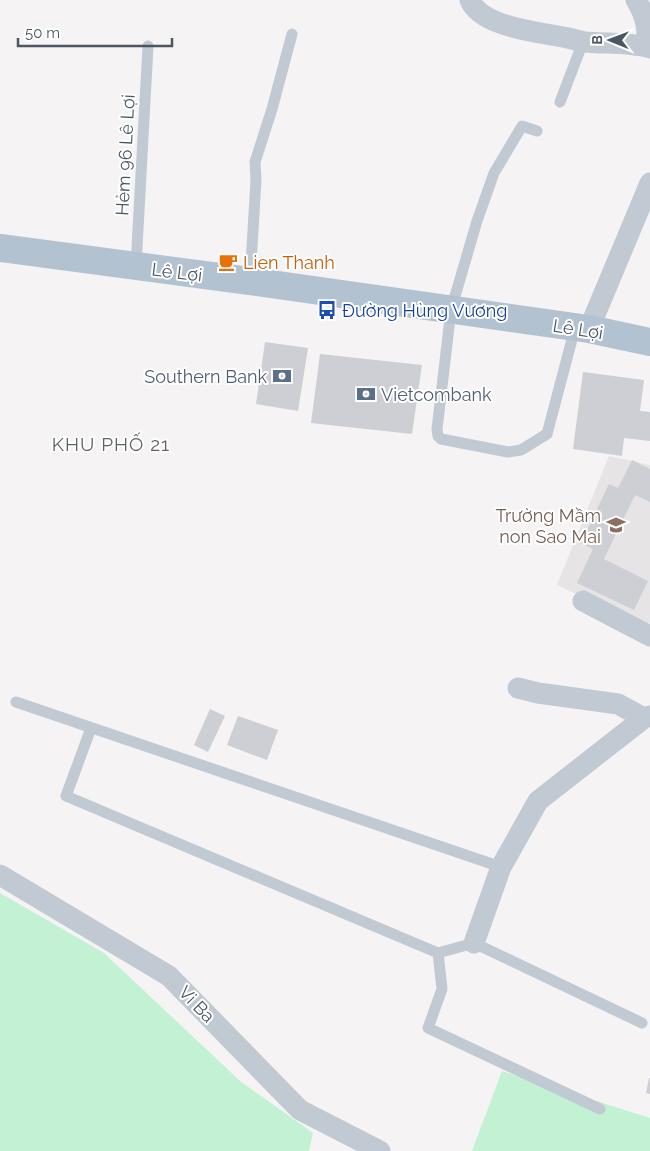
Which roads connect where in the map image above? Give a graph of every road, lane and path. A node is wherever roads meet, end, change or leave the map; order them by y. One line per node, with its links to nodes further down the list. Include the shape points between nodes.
1 (470, 0): 4 (street, via 488,18 521,30)
2 (636, 0): 6 (street, via 644,13)
3 (292, 34): 12 (lane, via 255,162)
4 (583, 42): 6 (street); 7 (lane)
5 (148, 46): 11 (lane, Hẻm 96 Lê Lợi)
6 (648, 48)
7 (560, 102)
8 (537, 131): 13 (lane, via 522,126 494,173)
9 (650, 183): 14 (street)
10 (0, 248): 11 (main road, Lê Lợi)
11 (136, 266): 12 (main road, Lê Lợi)
12 (250, 281): 13 (main road, Lê Lợi)
13 (451, 310): 14 (main road, Lê Lợi); 14 (lane, via 438,436 508,452 520,450 547,434)
14 (582, 328): 15 (main road, Lê Lợi)
15 (650, 342)
16 (583, 601): 17 (street)
17 (650, 636)
18 (518, 688): 20 (street, via 618,704)
19 (16, 702): 21 (lane)
20 (647, 717): 22 (street, via 538,801)
21 (91, 728): 22 (lane); 25 (lane, via 66,796)
22 (501, 867): 24 (street)
23 (0, 875): 28 (street, Vi Ba, via 170,976 300,1110)
24 (474, 943): 25 (lane); 26 (lane)
25 (438, 953): 27 (lane, via 442,989 428,1028)
26 (642, 1023)
27 (600, 1109)
28 (380, 1151)

